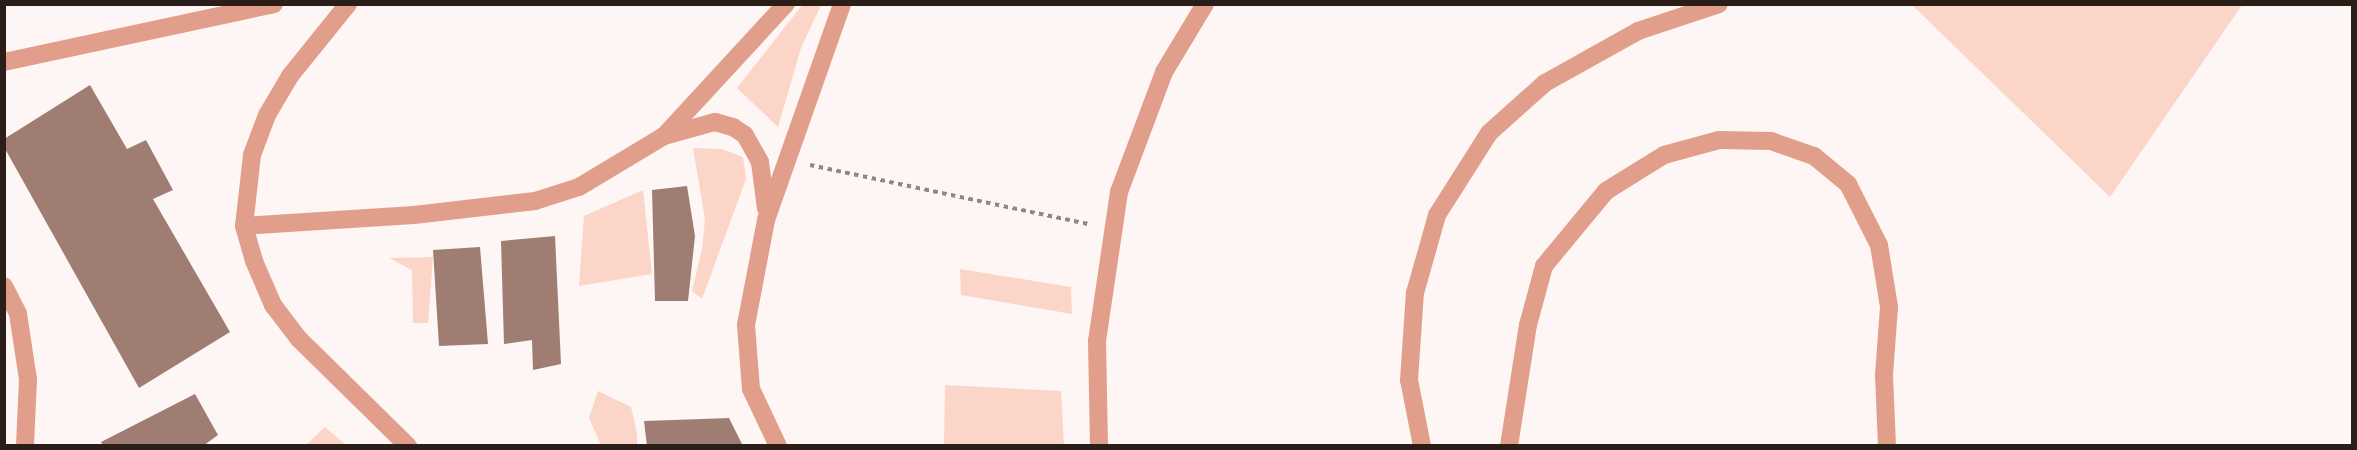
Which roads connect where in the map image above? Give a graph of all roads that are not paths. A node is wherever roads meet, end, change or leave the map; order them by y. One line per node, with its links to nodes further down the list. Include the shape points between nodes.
1 (274, 4): 7 (street)
2 (348, 4): 10 (street, via 290,76 267,115 252,155)
3 (786, 4): 8 (street)
4 (842, 4): 9 (street)
5 (1205, 4): 15 (street, via 1164,72 1119,192 1097,341)
6 (1719, 4): 16 (street, via 1638,31 1545,83 1489,133 1437,215 1415,292 1409,380)
7 (4, 62)
8 (664, 136): 9 (street, via 714,122 745,135 760,162); 10 (street, via 579,187 535,201 414,215)
9 (766, 220): 14 (street, via 746,325 751,389)
10 (244, 226): 13 (street, via 273,305 299,339)
11 (4, 286): 12 (street, via 18,315 28,379)
12 (25, 446)
13 (408, 446)
14 (778, 446)
15 (1100, 446)
16 (1422, 446)
17 (1509, 446): 18 (street, via 1528,325 1544,266 1606,191 1664,154 1719,140 1771,141 1814,156 1848,184 1879,245 1889,307 1884,375)
18 (1887, 446)

